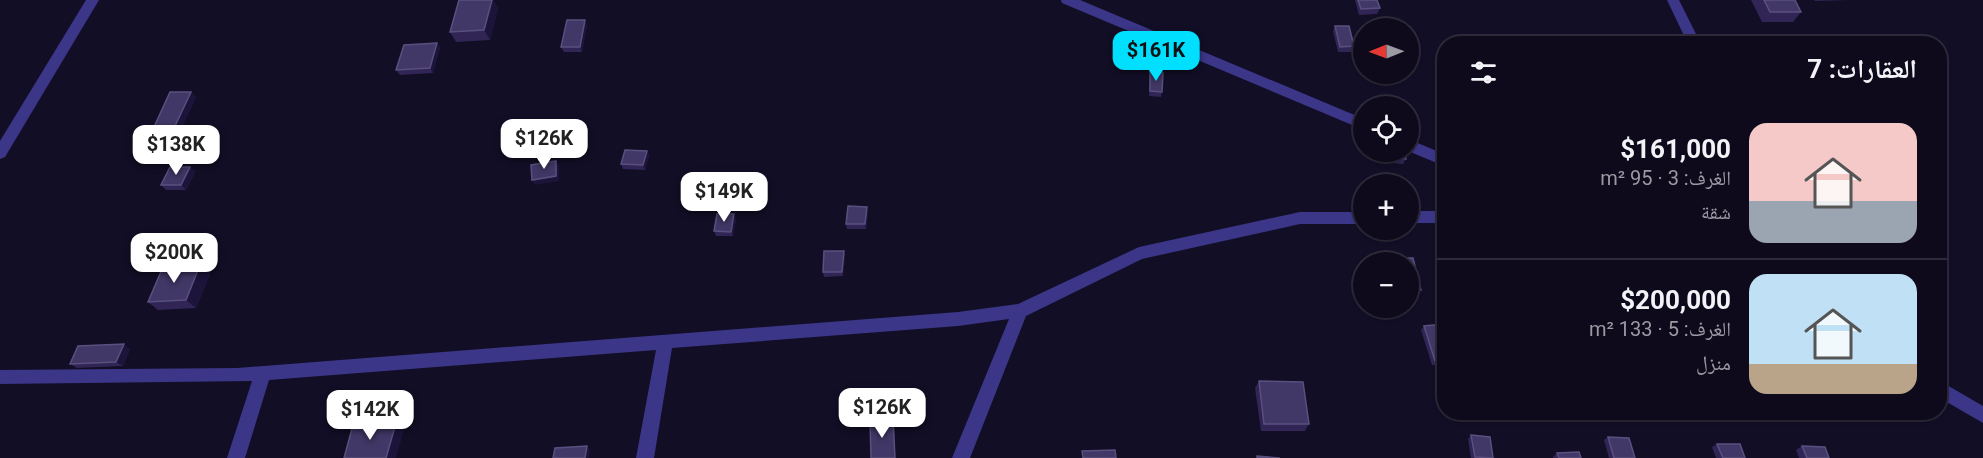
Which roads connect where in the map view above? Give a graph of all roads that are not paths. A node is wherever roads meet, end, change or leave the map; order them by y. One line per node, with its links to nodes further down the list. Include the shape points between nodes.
1 (93, 0): 7 (street)
2 (1067, 0): 5 (street)
3 (1673, 0): 4 (street)
4 (1691, 36)
5 (1353, 120)
6 (1419, 150): 8 (street)
7 (0, 153)
8 (1437, 157)
9 (1419, 217): 10 (street)
10 (1437, 217)
11 (1353, 218): 12 (street, via 1300,218 1139,254)
12 (1020, 311): 13 (street); 20 (street)
13 (665, 342): 14 (street); 19 (street)
14 (263, 373): 15 (street); 18 (street)
15 (0, 377)
16 (1947, 393): 17 (street)
17 (1983, 415)
18 (236, 458)
19 (645, 458)
20 (961, 458)

